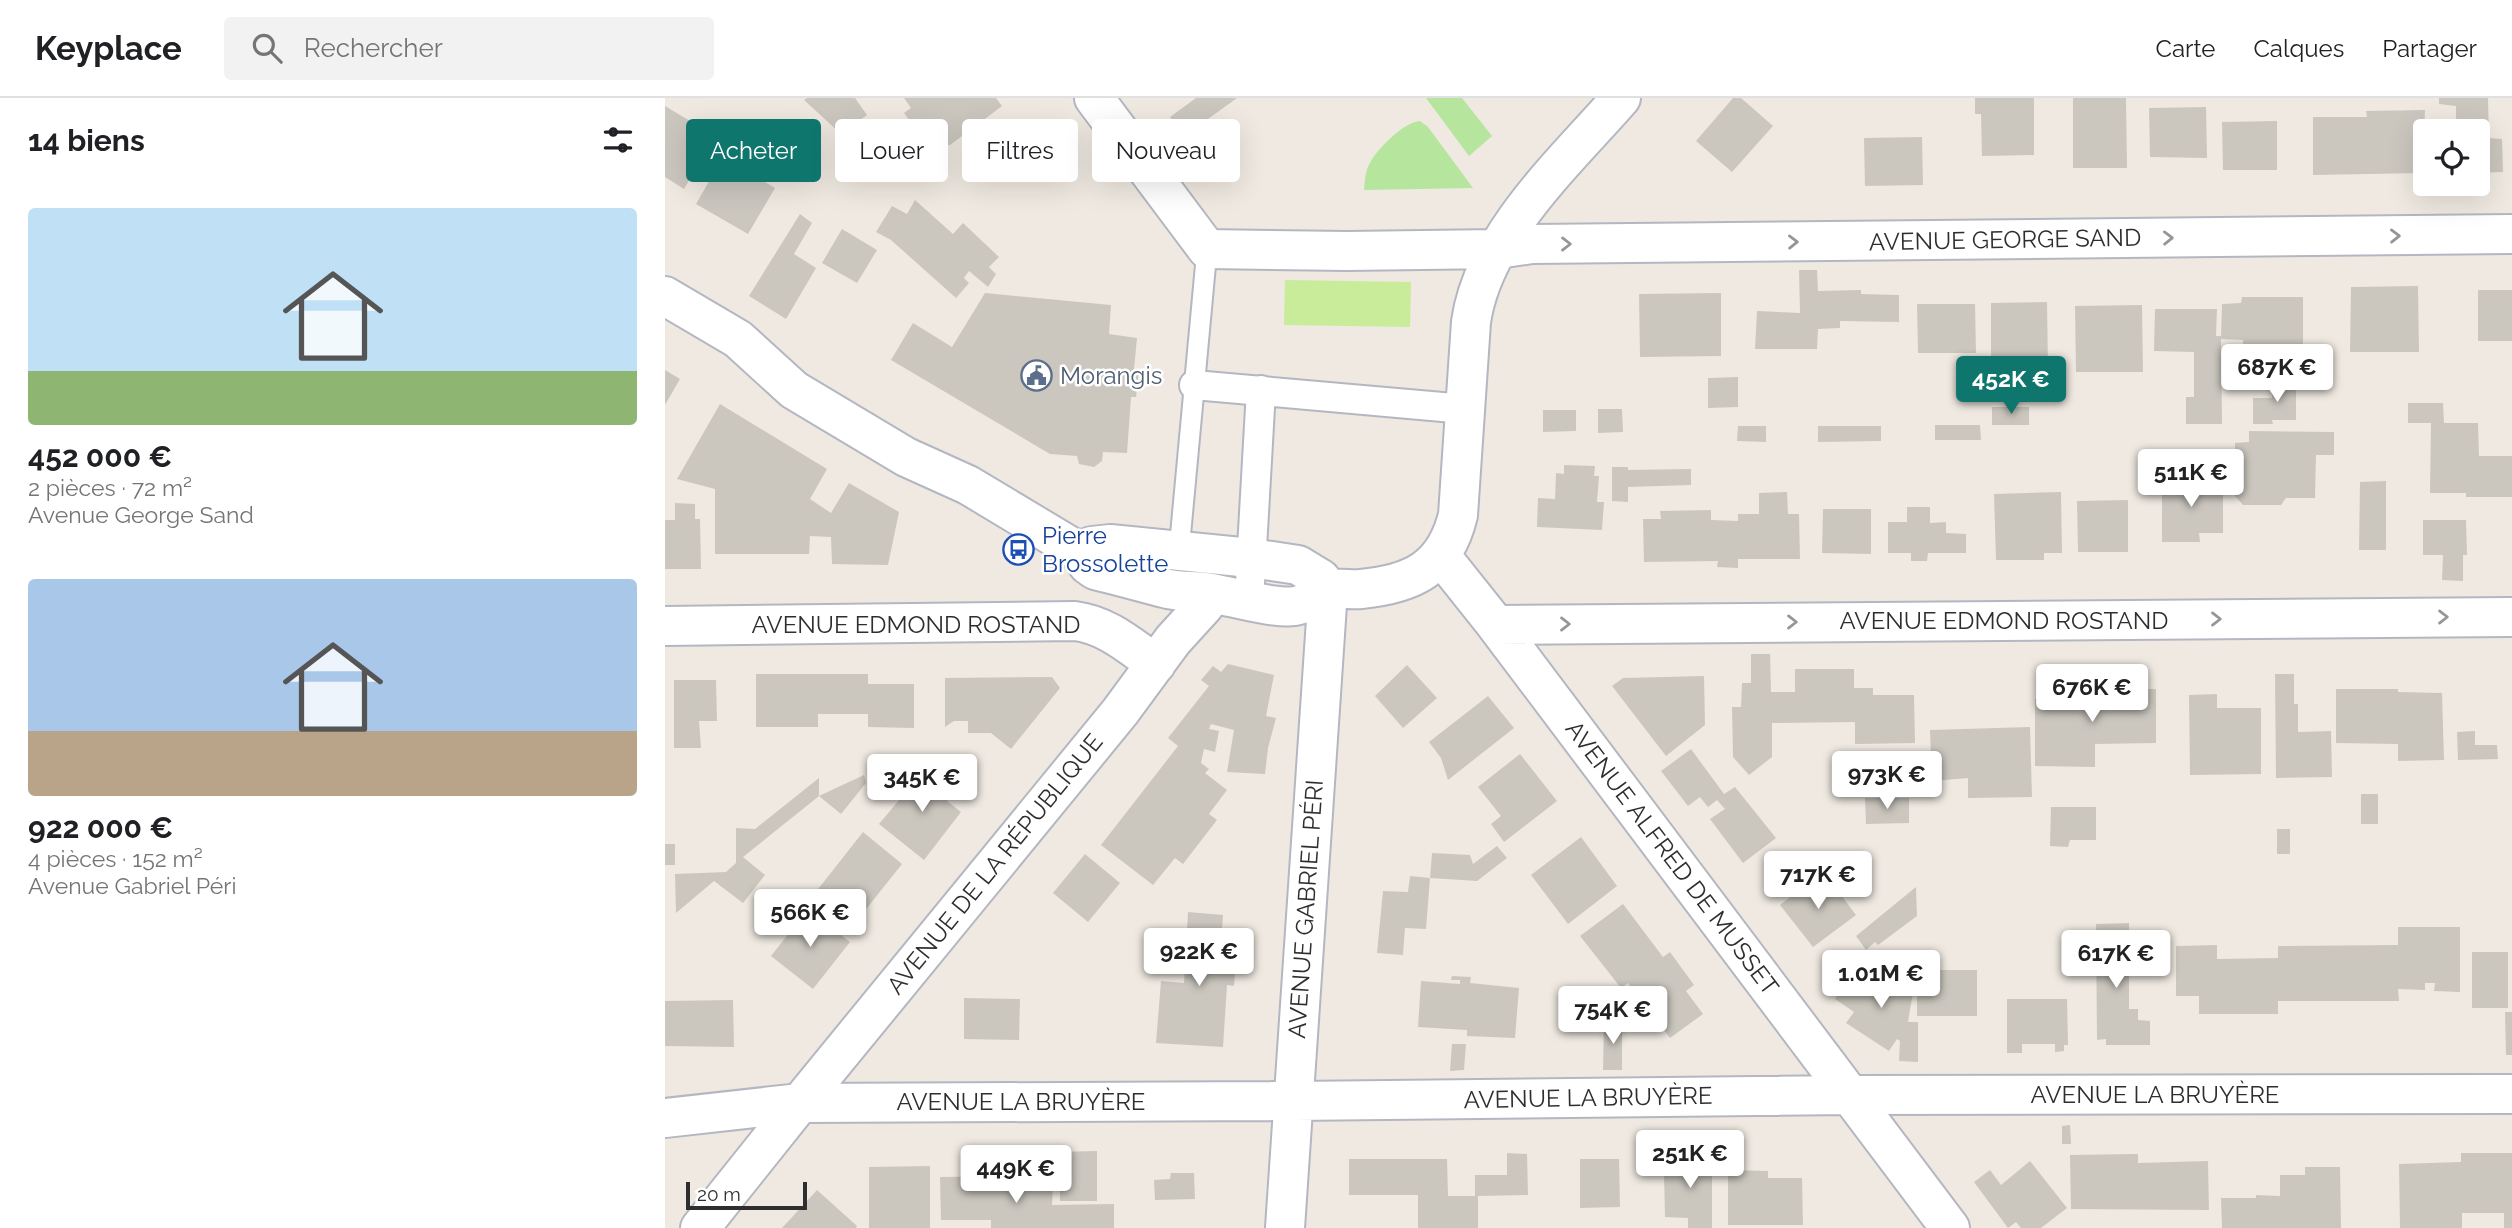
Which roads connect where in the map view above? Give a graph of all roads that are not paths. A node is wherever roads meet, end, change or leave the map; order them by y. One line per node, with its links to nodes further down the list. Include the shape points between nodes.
1 (1094, 98): 5 (street)
2 (1621, 98): 4 (street, via 1527,206)
3 (2512, 234): 4 (street, AVENUE GEORGE SAND, one-way to 3, via 1532,244)
4 (1498, 248): 5 (street, AVENUE GEORGE SAND); 9 (street, via 1476,295)
5 (1207, 249): 7 (lane)
6 (665, 296): 10 (street, via 739,339 794,390)
7 (1194, 385): 8 (street); 11 (lane)
8 (1261, 390): 9 (street); 13 (street)
9 (1465, 409): 12 (street, via 1458,515)
10 (1078, 551): 11 (street, via 1110,544); 15 (street, via 1095,570 1170,589)
11 (1179, 551): 13 (street)
12 (1441, 556): 14 (street, via 1428,569 1395,584); 18 (street, AVENUE ALFRED DE MUSSET)
13 (1236, 557): 14 (street, via 1299,565 1321,579); 16 (street)
14 (1328, 590): 16 (street, via 1293,606); 23 (street, AVENUE GABRIEL PÉRI)
15 (1212, 593): 16 (street); 20 (street, AVENUE DE LA RÉPUBLIQUE)
16 (1249, 601)
17 (2512, 617): 18 (street, AVENUE EDMOND ROSTAND, one-way to 17)
18 (1496, 625): 22 (street, AVENUE ALFRED DE MUSSET)
19 (665, 626): 20 (street, AVENUE EDMOND ROSTAND, via 1075,621 1106,630)
20 (1156, 664): 24 (street, AVENUE DE LA RÉPUBLIQUE)
21 (2512, 1094): 22 (street, AVENUE LA BRUYÈRE)
22 (1850, 1095): 23 (street, AVENUE LA BRUYÈRE); 28 (street, AVENUE ALFRED DE MUSSET)
23 (1294, 1101): 24 (street, AVENUE LA BRUYÈRE); 27 (street, AVENUE GABRIEL PÉRI)
24 (800, 1103): 25 (street, AVENUE LA BRUYÈRE); 26 (street, AVENUE DE LA RÉPUBLIQUE)
25 (665, 1118)
26 (700, 1228)
27 (1285, 1228)
28 (1950, 1228)

